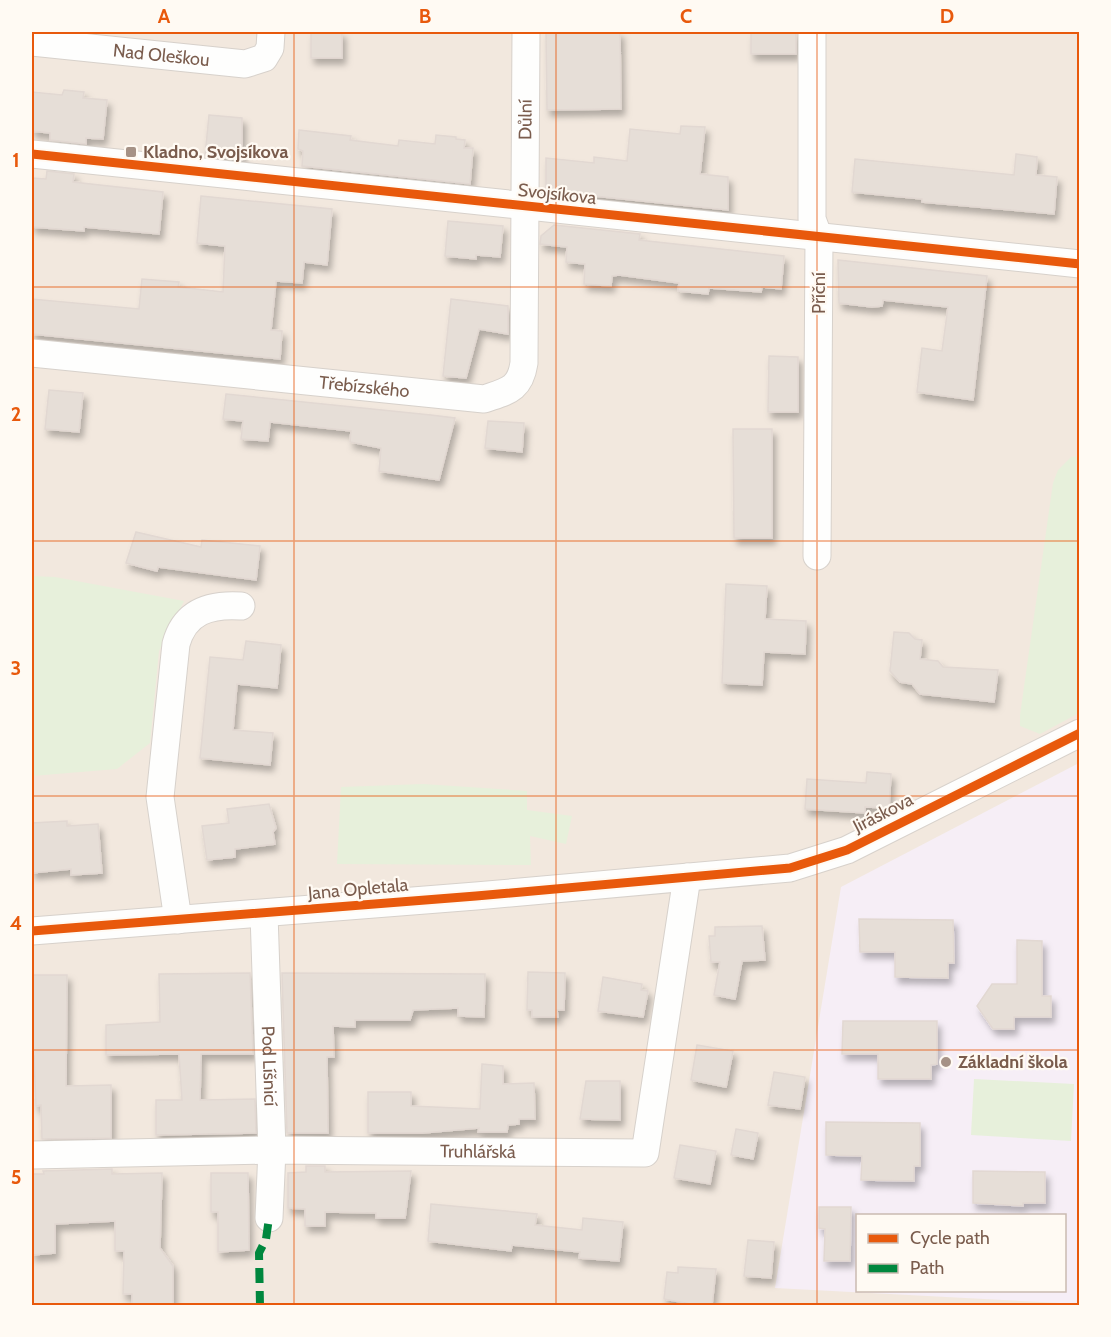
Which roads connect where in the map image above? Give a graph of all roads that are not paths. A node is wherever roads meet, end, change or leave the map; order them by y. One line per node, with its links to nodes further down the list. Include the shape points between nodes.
1 (271, 32): 4 (street, Nad Oleškou, via 270,48 264,58 244,64)
2 (526, 32): 6 (street, Důlní)
3 (812, 32): 7 (street, Příční, via 812,219)
4 (32, 42)
5 (32, 154): 6 (street, Svojsíkova)
6 (523, 207): 7 (street, Svojsíkova); 9 (street, Třebízského, via 522,377 512,390 484,399)
7 (819, 238): 8 (street, Svojsíkova); 10 (street, Příční)
8 (1080, 264)
9 (32, 353)
10 (817, 556)
11 (241, 606): 15 (street, via 217,605 195,614 183,627 176,644 160,797)
12 (1080, 734): 13 (street, Jiráskova, via 847,850 814,862 766,871)
13 (687, 877): 14 (street, Jana Opletala); 17 (street, Truhlářská, via 645,1153)
14 (264, 914): 15 (street, Jana Opletala); 17 (street, Pod Líšnicí)
15 (178, 920): 16 (street, Jana Opletala)
16 (32, 931)
17 (272, 1150): 18 (street, Truhlářská); 19 (street, Pod Líšnicí)
18 (32, 1155)
19 (269, 1218)

